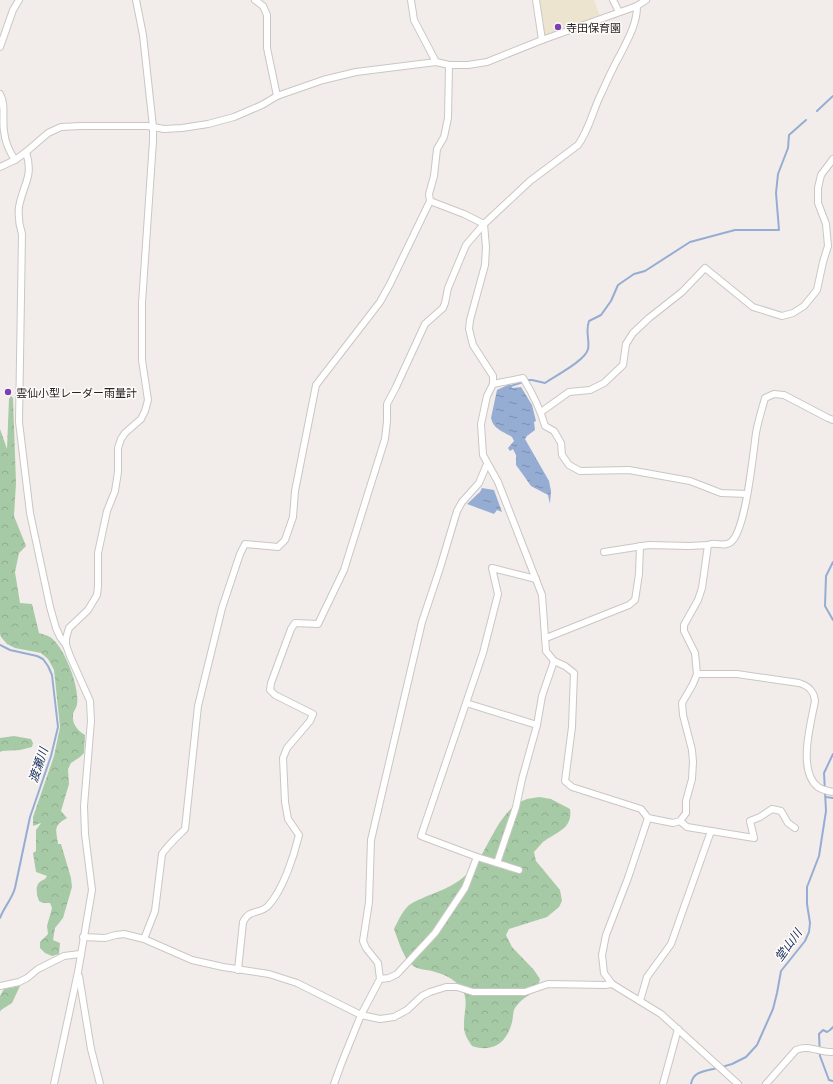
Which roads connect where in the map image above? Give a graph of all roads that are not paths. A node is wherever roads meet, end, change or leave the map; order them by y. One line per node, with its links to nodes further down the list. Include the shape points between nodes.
1 (19, 0): 11 (street)
2 (136, 0): 16 (street, via 143,35)
3 (255, 0): 15 (street, via 263,6 267,15 267,48)
4 (411, 0): 12 (street, via 416,24)
5 (536, 0): 10 (street)
6 (613, 0): 9 (street)
7 (646, 0): 8 (street)
8 (637, 6): 9 (street); 22 (street, via 628,41 600,95 583,138 578,145 530,181)
9 (619, 12): 10 (street)
10 (542, 40): 13 (street, via 487,62)
11 (0, 47)
12 (436, 62): 13 (street); 15 (street, via 356,72)
13 (449, 65): 21 (street, via 448,118 444,137 437,149)
14 (0, 94): 19 (street, via 3,101 4,132 9,151)
15 (277, 96): 16 (street, via 234,117 214,122 182,128)
16 (153, 127): 17 (street, via 61,127 48,133); 33 (street, via 142,303 142,360 148,400 141,419 121,439 118,448 115,490 107,511 98,553 97,595 88,610 69,628)
17 (26, 152): 19 (street); 33 (street, via 30,170 19,206 22,234 20,422 31,520 50,607 56,628)
18 (833, 159): 24 (street, via 821,175 818,188 818,203 826,224 828,246 817,290 804,306 782,316 753,307 705,268 682,292 633,332 626,344 623,365 604,383 590,390 569,392)
19 (15, 160): 20 (street)
20 (0, 167)
21 (430, 201): 22 (street); 47 (street, via 380,302 316,385 297,478 293,517 285,540 278,547 245,544 240,554 214,635 198,706 185,828 162,854 154,911)
22 (484, 224): 23 (street, via 485,265 469,330 472,345 493,376); 49 (street, via 466,244 448,288 443,308 425,324 387,404 385,439 342,576 318,624 295,623 271,683 270,690 275,695 313,714 287,748 283,758 287,814 299,835 297,842 287,873 269,905 263,910 252,912 243,922)
23 (493, 384): 24 (street, via 523,378); 26 (street, via 487,396 481,424 483,455)
24 (541, 412): 27 (street, via 545,426 554,431 561,443 562,455 569,465 580,471 629,470 690,481 721,493)
25 (833, 420): 27 (street, via 784,395 774,394 765,398 756,432)
26 (487, 464): 31 (street, via 498,482); 51 (street, via 479,483 457,511 422,622 371,840 369,902 363,941 378,963)
27 (747, 494): 28 (street, via 738,531 731,542)
28 (708, 545): 29 (street); 35 (street, via 702,588 684,625 684,631 696,654)
29 (640, 546): 30 (street); 32 (street, via 639,574 634,600 629,605)
30 (604, 552)
31 (536, 579): 32 (street, via 542,595); 36 (street, via 492,568 498,594 483,653)
32 (546, 638): 34 (street, via 546,652)
33 (66, 645): 46 (street, via 90,702 84,806 92,890)
34 (554, 661): 37 (street, via 542,696); 39 (street, via 574,673 572,727 565,780 572,786 641,809)
35 (697, 674): 38 (street, via 737,674 799,683 809,687 815,701 806,760 812,779 820,788); 40 (street, via 682,703 693,762 686,813)
36 (466, 703): 37 (street); 43 (street, via 421,836)
37 (537, 726): 44 (street, via 516,807)
38 (831, 791)
39 (648, 818): 40 (street, via 673,823); 52 (street, via 606,936 602,955 604,973)
40 (680, 821): 42 (street, via 688,828)
41 (795, 828): 42 (street, via 788,823 781,810 772,809 750,821 754,838)
42 (711, 831): 54 (street, via 671,944 647,978)
43 (477, 857): 44 (street); 51 (street, via 465,888 434,933 397,974)
44 (497, 863): 45 (street)
45 (519, 870)
46 (83, 937): 47 (street, via 105,938 124,934); 48 (street)
47 (144, 939): 49 (street, via 192,960)
48 (80, 954): 50 (street); 53 (street, via 64,956 19,982)
49 (238, 970): 55 (street, via 269,974 297,983)
50 (78, 972): 58 (street); 59 (street, via 91,1049)
51 (380, 979): 55 (street)
52 (612, 984): 54 (street); 55 (street, via 548,984 525,992 473,992 457,987 446,987 422,996 407,1010 394,1017 380,1019)
53 (0, 986)
54 (640, 1000): 56 (street)
55 (361, 1014): 60 (street)
56 (678, 1029): 61 (street); 62 (street)
57 (833, 1052): 63 (street, via 802,1047 796,1050)
58 (54, 1084)
59 (100, 1084)
60 (334, 1084)
61 (663, 1084)
62 (738, 1084)
63 (766, 1084)

